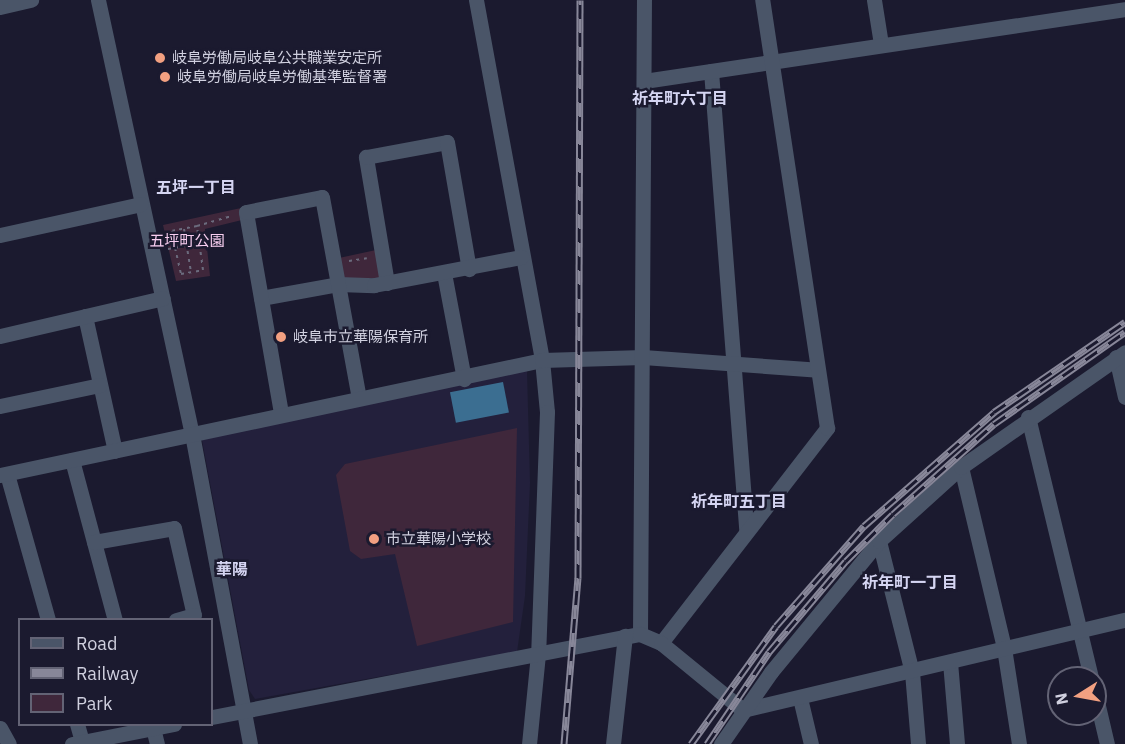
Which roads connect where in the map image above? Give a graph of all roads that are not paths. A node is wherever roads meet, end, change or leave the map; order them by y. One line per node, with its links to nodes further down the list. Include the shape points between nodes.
1 (31, 0): 8 (street)
2 (98, 0): 15 (street)
3 (476, 0): 17 (street)
4 (644, 0): 14 (street)
5 (762, 0): 12 (street)
6 (874, 0): 11 (street)
7 (1082, 0): 10 (street)
8 (0, 8)
9 (1125, 9): 10 (street)
10 (1093, 12): 11 (street)
11 (881, 44): 12 (street)
12 (772, 61): 13 (street); 30 (street)
13 (711, 71): 14 (street); 29 (street)
14 (644, 81): 27 (street)
15 (141, 204): 16 (street); 22 (street)
16 (0, 234)
17 (521, 257): 18 (street); 28 (street)
18 (469, 269): 19 (street); 20 (street, via 447,142 366,157)
19 (444, 273): 20 (street); 31 (street)
20 (387, 283): 21 (street)
21 (338, 284): 23 (street); 23 (street, via 322,197 246,212); 34 (street)
22 (163, 298): 24 (street); 38 (street)
23 (261, 298): 36 (street)
24 (85, 316): 25 (street); 32 (street)
25 (0, 336)
26 (1120, 355): 33 (street); 37 (street)
27 (643, 357): 28 (street); 29 (street); 51 (street)
28 (542, 360): 31 (street); 54 (street, via 549,445)
29 (731, 366): 30 (street); 43 (street)
30 (818, 370): 43 (street, via 827,428)
31 (464, 378): 34 (street)
32 (100, 385): 35 (street); 39 (street)
33 (1125, 397)
34 (359, 398): 36 (street)
35 (0, 406)
36 (281, 412): 38 (street)
37 (1028, 417): 41 (street); 50 (street)
38 (192, 434): 39 (street); 60 (street)
39 (115, 450): 40 (street)
40 (72, 460): 42 (street); 45 (street)
41 (961, 467): 44 (street); 53 (street)
42 (2, 473): 46 (street)
43 (746, 531): 52 (street)
44 (879, 541): 57 (street); 59 (street)
45 (94, 542): 47 (street); 48 (street, via 174,528 194,615)
46 (47, 618)
47 (114, 618)
48 (183, 618)
49 (1125, 620): 50 (street)
50 (1080, 630): 53 (street); 56 (street)
51 (632, 635): 52 (street); 54 (street); 72 (street)
52 (661, 643): 59 (street)
53 (1004, 648): 55 (street); 77 (street)
54 (538, 654): 60 (street); 71 (street)
55 (950, 662): 57 (street); 76 (street)
56 (1088, 666)
57 (912, 672): 58 (street); 75 (street)
58 (800, 698): 59 (street); 74 (street)
59 (743, 710): 73 (street)
60 (245, 711): 61 (street); 70 (street)
61 (213, 717)
62 (77, 726): 67 (street)
63 (166, 726): 66 (street)
64 (1103, 726): 78 (street)
65 (0, 728): 68 (street)
66 (153, 729): 67 (street); 69 (street)
67 (77, 743)
68 (9, 744)
69 (157, 744)
70 (250, 744)
71 (529, 744)
72 (613, 744)
73 (721, 744)
74 (811, 744)
75 (918, 744)
76 (957, 744)
77 (1019, 744)
78 (1107, 744)

